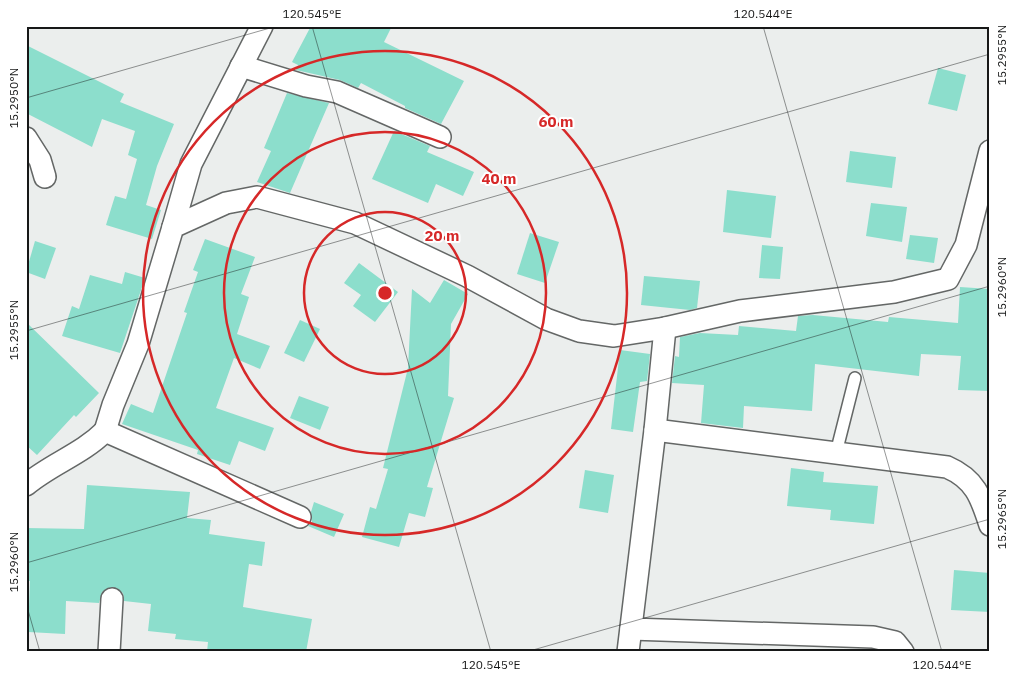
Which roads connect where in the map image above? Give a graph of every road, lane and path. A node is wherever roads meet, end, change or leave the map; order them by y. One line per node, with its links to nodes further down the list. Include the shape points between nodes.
1 (262, 26): 2 (street)
2 (241, 66): 3 (street, via 337,92); 7 (street, via 191,164)
3 (440, 137)
4 (26, 138): 6 (street, via 40,160)
5 (990, 151): 8 (street, via 966,245 948,279 894,292 740,311)
6 (45, 177)
7 (173, 227): 8 (street, via 226,203 257,197 355,223 467,276 546,319 578,330 614,336); 11 (street, via 138,344)
8 (665, 328): 10 (street)
9 (855, 378): 12 (lane)
10 (655, 430): 12 (street); 17 (street)
11 (105, 431): 13 (street, via 89,447 42,472); 14 (street)
12 (836, 453): 15 (street, via 947,466 962,473 980,494)
13 (26, 485)
14 (300, 517)
15 (990, 525)
16 (112, 598): 18 (street)
17 (631, 629): 19 (street); 20 (street, via 873,637 895,642)
18 (109, 652)
19 (628, 652)
20 (903, 652)

